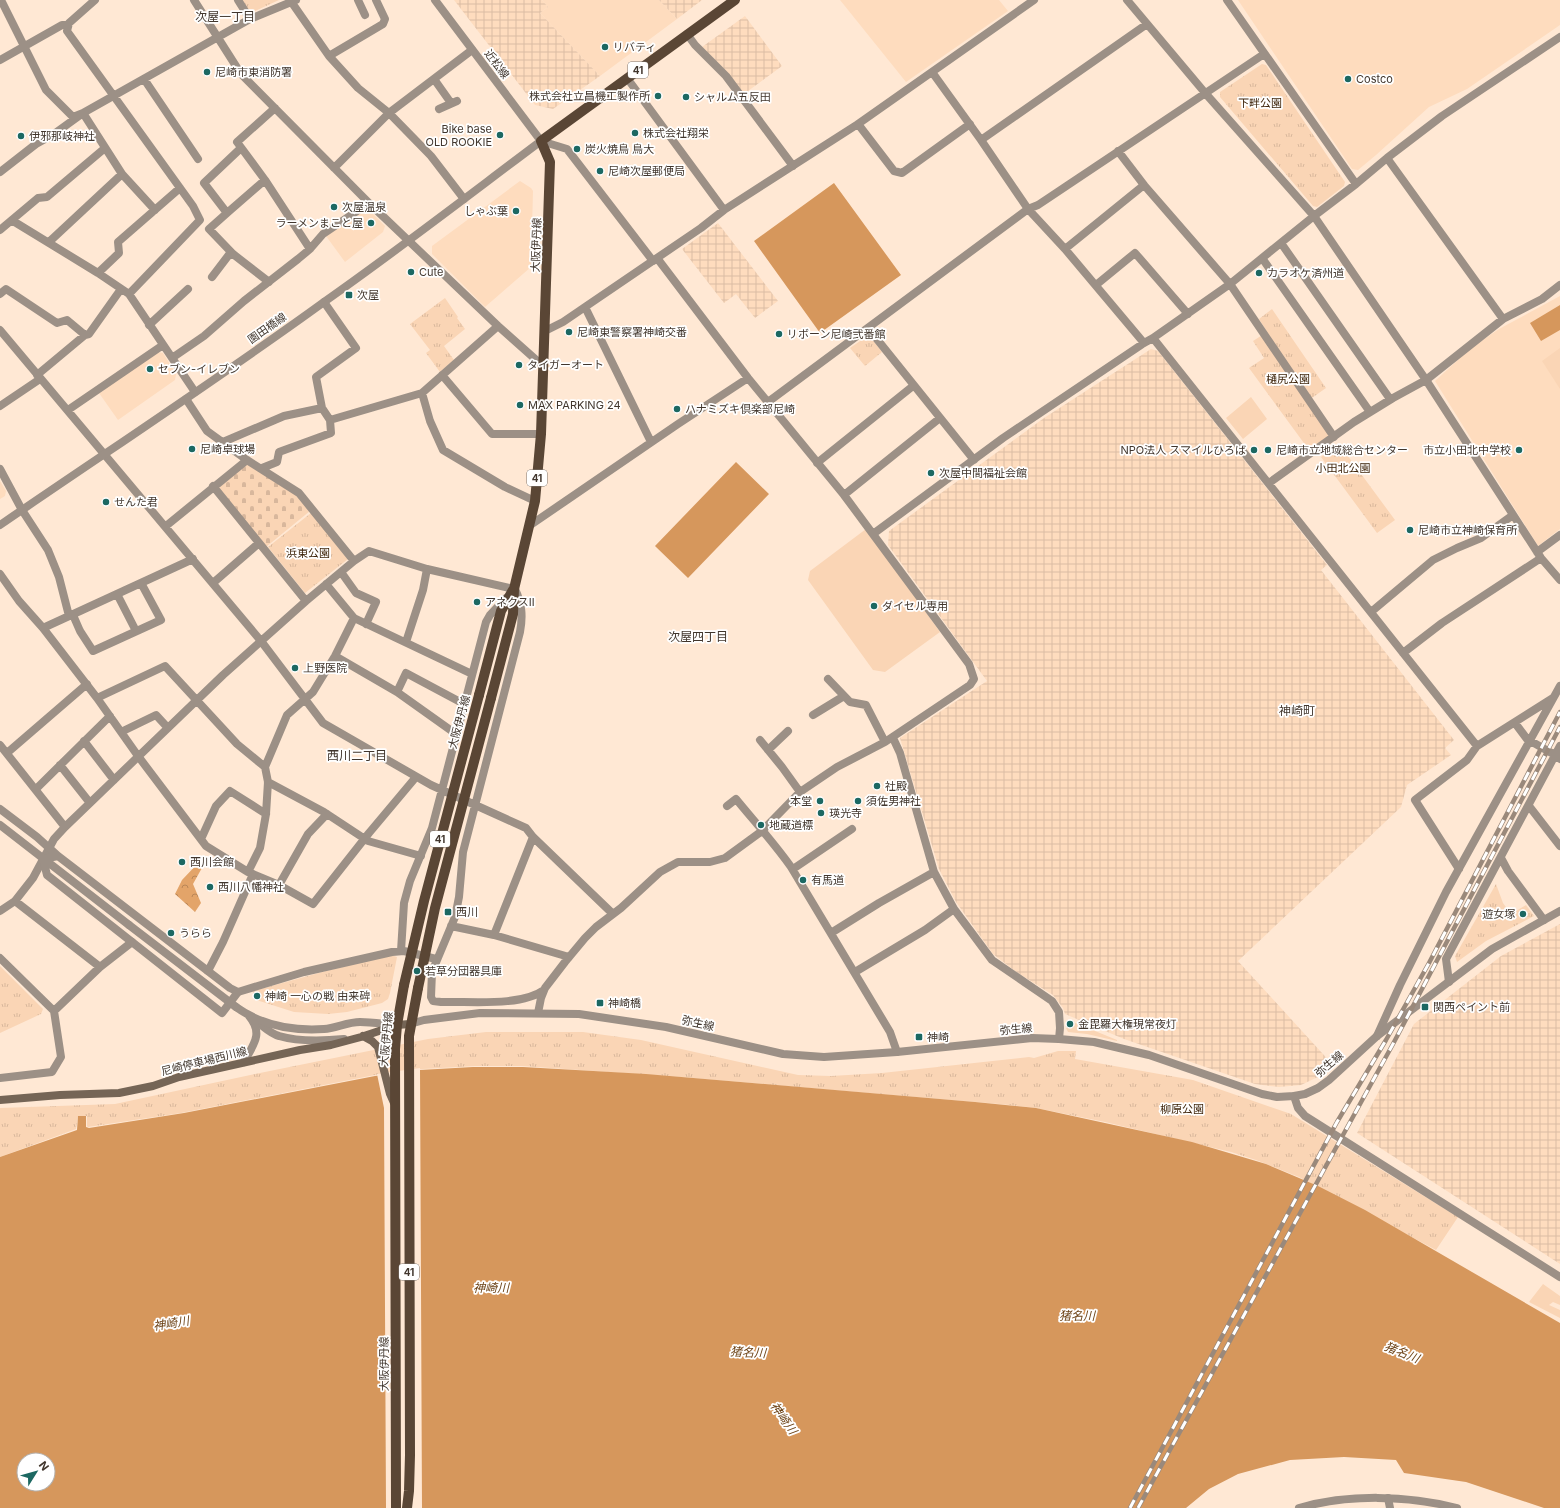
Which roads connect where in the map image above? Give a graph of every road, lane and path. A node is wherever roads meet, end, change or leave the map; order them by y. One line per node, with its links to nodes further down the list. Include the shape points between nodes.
1 (1, 0): 20 (street)
2 (95, 0): 16 (street)
3 (194, 0): 18 (street)
4 (238, 0): 14 (street)
5 (358, 0): 13 (street)
6 (376, 0): 23 (street, via 384,19 383,24)
7 (435, 0): 21 (street, 近松線)
8 (735, 0): 17 (main road, 41)
9 (1034, 0): 25 (street)
10 (1127, 0): 15 (street)
11 (1227, 0): 22 (street)
12 (292, 1): 14 (street); 23 (street)
13 (365, 15)
14 (250, 19): 18 (street)
15 (1147, 24): 29 (street); 37 (street)
16 (68, 25): 20 (street, via 62,25); 30 (street, via 67,31)
17 (687, 34): 26 (main road, 41); 44 (street, via 726,76)
18 (217, 38): 27 (street); 31 (street, via 241,74)
19 (1560, 38): 42 (street, via 1442,116)
20 (24, 46): 24 (street); 33 (street, via 46,90 73,117)
21 (472, 50): 28 (street); 38 (street, 近松線)
22 (1264, 54): 29 (street); 49 (street)
23 (329, 56): 34 (street, via 358,88)
24 (0, 60)
25 (932, 72): 35 (street); 36 (street)
26 (627, 78): 38 (main road, 41); 56 (street)
27 (144, 79): 30 (street); 43 (street)
28 (434, 79): 32 (street, via 454,102); 34 (street)
29 (1206, 94): 41 (street); 58 (street)
30 (113, 96): 33 (street); 51 (street)
31 (275, 108): 40 (street, via 237,142); 45 (street)
32 (440, 109)
33 (83, 113): 39 (street); 46 (street)
34 (389, 113): 45 (street); 52 (street, via 432,156)
35 (858, 124): 36 (street, via 894,171 902,173); 44 (street)
36 (970, 124): 37 (street)
37 (981, 140): 54 (street)
38 (541, 141): 52 (street, 園田橋線); 68 (street, via 567,149); 87 (main road, 大阪伊丹線 / 41, via 550,162)
39 (105, 148): 47 (street); 59 (street, via 47,197 38,198)
40 (241, 148): 48 (street); 57 (street, via 204,183)
41 (1118, 151): 50 (street); 54 (street, via 1038,205)
42 (1387, 158): 49 (street); 82 (street)
43 (198, 159)
44 (793, 166): 56 (street)
45 (334, 168): 53 (street)
46 (0, 172)
47 (122, 174): 55 (street); 62 (street)
48 (265, 180): 57 (street); 64 (street)
49 (1356, 184): 58 (street)
50 (1144, 185): 65 (street); 72 (street)
51 (180, 188): 55 (street); 78 (street, via 200,220)
52 (464, 199): 61 (street, 園田橋線)
53 (369, 203): 61 (street); 64 (street, via 323,234)
54 (1028, 209): 65 (street); 85 (street)
55 (155, 210): 69 (street, via 118,242 119,253)
56 (724, 210): 68 (street)
57 (227, 213): 66 (street, via 209,229)
58 (1314, 216): 63 (street); 97 (street)
59 (13, 221): 60 (street); 62 (street)
60 (0, 230)
61 (410, 240): 79 (street, 園田橋線); 84 (street)
62 (50, 242): 69 (street)
63 (1281, 243): 67 (street); 102 (street)
64 (310, 249): 71 (street)
65 (1065, 249): 73 (street)
66 (231, 252): 70 (street); 71 (street)
67 (1262, 258): 72 (street); 107 (street)
68 (655, 259): 80 (street); 96 (street)
69 (98, 273): 75 (street)
70 (212, 276)
71 (269, 282): 92 (street, via 204,336)
72 (1230, 284): 81 (street); 111 (street)
73 (1096, 285): 81 (street, via 1134,253); 90 (street)
74 (1560, 285): 82 (street, via 1542,299)
75 (121, 289): 78 (street); 88 (street, via 90,334)
76 (188, 289): 83 (street)
77 (1, 291): 88 (street, via 6,289 57,323 67,320)
78 (129, 294): 83 (street)
79 (324, 302): 99 (street, 園田橋線); 105 (street, via 356,348 316,377)
80 (585, 307): 87 (street); 113 (street)
81 (1188, 314): 89 (street)
82 (1502, 319): 97 (street)
83 (150, 325): 91 (street)
84 (498, 326): 93 (street); 94 (street)
85 (868, 328): 98 (street); 103 (street)
86 (0, 330): 95 (street)
87 (545, 331): 93 (main road, 大阪伊丹線 / 41)
88 (85, 335): 95 (street)
89 (1153, 338): 90 (street); 120 (street)
90 (1144, 343): 116 (street)
91 (163, 345): 92 (street); 106 (street)
92 (172, 358): 99 (street)
93 (543, 366): 110 (main road, 大阪伊丹線 / 41)
94 (442, 375): 100 (street); 110 (street, via 492,434)
95 (39, 377): 104 (street); 106 (street)
96 (748, 378): 103 (street); 113 (street)
97 (1426, 380): 102 (street); 125 (street)
98 (913, 386): 108 (street); 117 (street)
99 (195, 392): 101 (street, 園田橋線)
100 (422, 393): 109 (street); 123 (street, via 443,450 505,487)
101 (186, 399): 112 (street, via 207,431); 114 (street, 園田橋線)
102 (1390, 399): 107 (street)
103 (768, 402): 117 (street)
104 (0, 406)
105 (322, 408): 109 (street); 112 (street, via 284,416)
106 (68, 410): 114 (street)
107 (1370, 412): 111 (street)
108 (940, 418): 116 (street); 122 (street)
109 (330, 420): 118 (street, via 331,433 279,452 278,462)
110 (542, 434): 123 (main road, 大阪伊丹線 / 41)
111 (1334, 437): 120 (street)
112 (223, 442): 115 (street)
113 (651, 442): 128 (street)
114 (104, 454): 124 (street, 園田橋線); 127 (street)
115 (246, 460): 118 (street); 121 (street)
116 (974, 460): 129 (street)
117 (817, 462): 122 (street)
118 (262, 468): 134 (street, via 299,493)
119 (0, 470): 124 (street)
120 (1269, 483): 145 (street)
121 (213, 486): 127 (street); 131 (street)
122 (844, 495): 129 (street)
123 (535, 501): 128 (main road, 大阪伊丹線 / 41)
124 (22, 510): 126 (street, 園田橋線); 146 (street, via 48,550)
125 (1513, 515): 132 (street); 145 (street, via 1481,538 1433,560)
126 (0, 525)
127 (166, 526): 133 (street)
128 (529, 526): 142 (main road, 大阪伊丹線 / 41)
129 (873, 534): 173 (street, via 969,664 974,679 970,685)
130 (1560, 535): 132 (street)
131 (259, 543): 140 (street); 144 (street)
132 (1539, 555): 138 (street); 153 (street)
133 (193, 559): 139 (street); 140 (street)
134 (354, 561): 135 (street, via 369,551); 136 (street)
135 (427, 569): 142 (street); 152 (street)
136 (341, 572): 141 (street); 148 (street, via 356,593 376,602)
137 (0, 574): 149 (street)
138 (1560, 580)
139 (142, 583): 143 (street); 150 (street, via 161,620)
140 (212, 583): 151 (street)
141 (326, 584): 144 (street); 147 (street)
142 (514, 588): 155 (street, via 486,622); 194 (street, via 521,607 522,622); 241 (main road, 大阪伊丹線 / 41, bridge, via 513,614 435,908); 242 (main road, 大阪伊丹線 / 41, bridge, via 500,611 424,901)
143 (117, 594): 146 (street); 150 (street)
144 (306, 601): 151 (street)
145 (1371, 612): 153 (street)
146 (71, 615): 149 (street); 150 (street, via 93,651)
147 (354, 618): 148 (street); 154 (street)
148 (366, 624): 152 (street)
149 (43, 628): 157 (street)
150 (136, 631)
151 (261, 641): 163 (street); 164 (street)
152 (406, 642): 155 (street)
153 (1403, 653): 179 (street)
154 (335, 656): 159 (street); 163 (street, via 313,692)
155 (472, 674): 165 (street)
156 (828, 679): 160 (street)
157 (87, 684): 161 (street); 182 (street)
158 (1560, 686): 162 (street)
159 (397, 692): 165 (street, via 406,673); 172 (street)
160 (844, 696): 166 (street); 177 (street, via 850,702 866,705)
161 (97, 698): 164 (street, via 165,666); 167 (street)
162 (1554, 698): 168 (street); 175 (street)
163 (304, 699): 186 (street, via 287,715); 187 (street, via 323,723)
164 (197, 700): 169 (street); 186 (street, via 236,744)
165 (464, 704): 172 (street)
166 (813, 715)
167 (110, 716): 171 (street); 176 (street)
168 (1515, 723): 175 (street); 179 (street)
169 (168, 728): 171 (street, via 156,715); 183 (street)
170 (788, 731): 181 (street)
171 (121, 732): 183 (street)
172 (456, 734): 191 (street)
173 (893, 738): 177 (street); 215 (street, via 900,753)
174 (760, 740): 181 (street)
175 (1530, 740): 184 (street); 214 (street)
176 (84, 741): 185 (street); 188 (street)
177 (886, 742): 192 (street, via 838,767)
178 (0, 745): 182 (street)
179 (1477, 746): 214 (street, via 1467,760 1415,800)
180 (1560, 746): 184 (street)
181 (768, 750): 192 (street)
182 (7, 753): 190 (street)
183 (138, 756): 188 (street); 205 (street)
184 (1558, 757): 196 (street)
185 (60, 765): 190 (street); 193 (street)
186 (265, 767): 189 (street)
187 (416, 777): 191 (street); 206 (street)
188 (114, 780): 193 (street)
189 (268, 782): 198 (street); 199 (street)
190 (36, 789): 201 (street)
191 (442, 790): 194 (street); 210 (street)
192 (800, 792): 203 (street)
193 (90, 803): 201 (street)
194 (475, 806): 204 (street, via 526,828); 224 (street, via 463,852 459,897)
195 (727, 806): 203 (street, via 738,796)
196 (1529, 806): 207 (street); 211 (street)
197 (0, 809): 208 (street)
198 (266, 814): 205 (street, via 230,791 216,806); 216 (street, via 260,848)
199 (326, 814): 206 (street); 217 (street, via 309,833)
200 (0, 825): 212 (street)
201 (65, 827): 208 (street)
202 (852, 829): 213 (street)
203 (762, 831): 213 (street, via 778,848); 222 (street, via 723,859 710,862 678,862 660,872)
204 (533, 837): 222 (street); 226 (street)
205 (201, 839): 216 (street, via 206,846)
206 (364, 839): 210 (street); 217 (street, via 313,904)
207 (1560, 846)
208 (49, 848): 209 (street); 212 (street)
209 (58, 856): 212 (street); 233 (street)
210 (421, 856): 228 (street, via 408,887 403,909)
211 (1501, 858): 223 (street); 235 (street, via 1446,959)
212 (43, 859): 218 (street, via 33,878); 227 (street, via 47,875); 240 (street, bridge)
213 (792, 869): 225 (street)
214 (1459, 869): 243 (street)
215 (934, 872): 219 (street); 225 (street)
216 (251, 873): 217 (street); 233 (street, via 223,942)
217 (279, 885)
218 (15, 901): 220 (street); 232 (street)
219 (954, 909): 234 (street, via 925,930); 245 (street, via 992,960 1052,1001 1059,1012)
220 (0, 911)
221 (1560, 911): 223 (street, 弥生線)
222 (613, 914): 229 (street, via 592,931)
223 (1544, 920): 235 (street, 弥生線, via 1492,949)
224 (451, 926): 226 (street); 231 (street)
225 (831, 933): 234 (street)
226 (494, 935): 229 (street)
227 (132, 942): 232 (street); 237 (street, via 222,1013)
228 (401, 951): 231 (street); 237 (street, via 318,968)
229 (569, 957): 236 (street)
230 (0, 958): 238 (street)
231 (436, 959): 236 (street, via 432,972 431,997 435,1002 522,999)
232 (100, 967): 238 (street)
233 (208, 971): 237 (street)
234 (855, 972): 246 (street, via 890,1032)
235 (1449, 982): 243 (street, 弥生線)
236 (546, 988): 239 (street)
237 (238, 992)
238 (54, 1011): 248 (street, via 61,1057 52,1072)
239 (538, 1013): 241 (street, 弥生線, via 480,1013); 246 (street, 弥生線, via 614,1018 666,1027 783,1054 824,1057)
240 (249, 1016): 242 (street, via 299,1029 323,1029 358,1022); 244 (street, via 278,1036 325,1041); 247 (street, via 256,1026 257,1037)
241 (410, 1024): 242 (main road, 尼崎停車場西川線); 255 (main road, 大阪伊丹線 / 41, via 410,1455)
242 (397, 1025): 244 (main road, 尼崎停車場西川線); 251 (main road, 大阪伊丹線 / 41)
243 (1377, 1036): 249 (street, 弥生線, via 1329,1080 1305,1094)
244 (360, 1037): 247 (main road, 尼崎停車場西川線); 251 (main road, via 375,1043)
245 (1059, 1038): 246 (street, 弥生線, via 1032,1038); 249 (street, 弥生線, via 1094,1042 1149,1055 1262,1094 1277,1097)
246 (897, 1052)
247 (244, 1062): 250 (main road, 尼崎停車場西川線, via 119,1093)
248 (0, 1078)
249 (1294, 1096): 252 (street, via 1298,1108 1305,1116)
250 (0, 1100)
251 (394, 1104): 254 (main road, 大阪伊丹線 / 41)
252 (1560, 1277)
253 (1388, 1498): 256 (street, via 1337,1500); 257 (street); 258 (street)
254 (396, 1508)
255 (407, 1508)
256 (1299, 1508)
257 (1390, 1508)
258 (1457, 1508)

